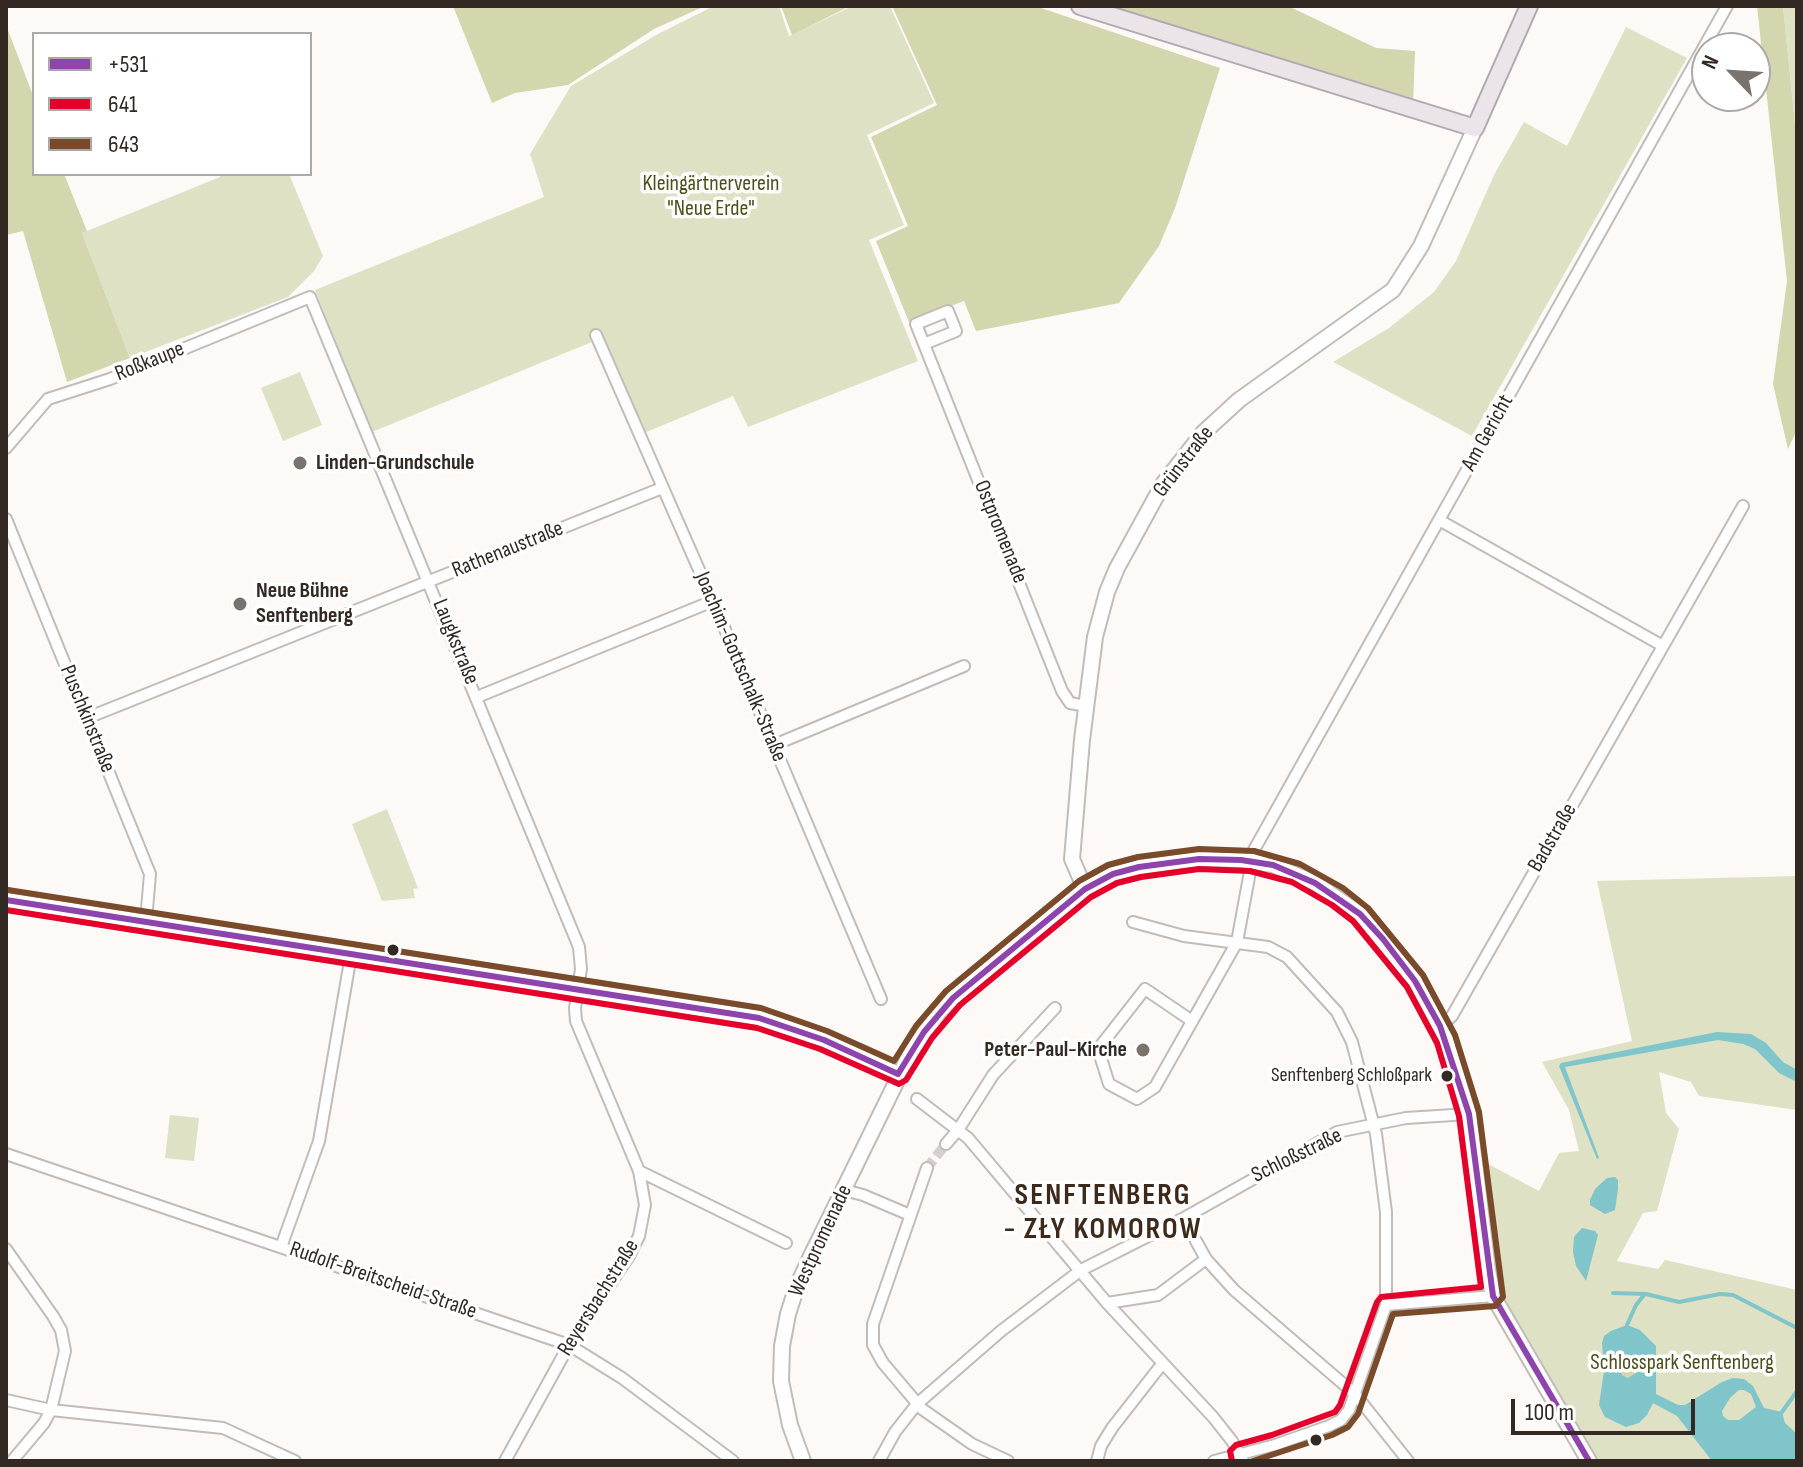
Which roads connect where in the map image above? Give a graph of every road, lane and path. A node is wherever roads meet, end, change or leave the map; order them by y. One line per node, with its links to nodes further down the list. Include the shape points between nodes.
1 (1080, 6): 4 (main road)
2 (1529, 6): 4 (main road)
3 (1727, 6): 12 (street, Am Gericht)
4 (1475, 128): 18 (main road, Grünstraße, via 1421,246 1393,290 1239,400 1203,433 1163,484 1107,592)
5 (310, 297): 8 (street, Roßkaupe, via 48,399); 13 (street, Laugkstraße)
6 (596, 335): 9 (street, Joachim-Gottschalk-Straße)
7 (924, 344): 18 (street, Ostpromenade, via 1062,691 1070,703)
8 (6, 448)
9 (662, 488): 13 (street, Rathenaustraße); 14 (street, Joachim-Gottschalk-Straße)
10 (1743, 506): 15 (street, Badstraße)
11 (6, 519): 19 (street, Puschkinstraße)
12 (1439, 520): 15 (street); 21 (street, Am Gericht)
13 (430, 581): 17 (street, Laugkstraße); 19 (street, Rathenaustraße)
14 (713, 601): 17 (street); 20 (street, Joachim-Gottschalk-Straße)
15 (1663, 646): 32 (street, Badstraße, via 1452,1016)
16 (964, 666): 20 (street)
17 (477, 697): 28 (street, Laugkstraße, via 579,947)
18 (1086, 706): 22 (main road, Grünstraße, via 1072,859)
19 (87, 718): 24 (street, Puschkinstraße, via 150,874)
20 (774, 745): 29 (street, Joachim-Gottschalk-Straße)
21 (1252, 861): 22 (main road, Westpromenade, via 1199,859 1151,865 1113,874); 26 (street, Am Gericht); 32 (main road, Westpromenade, via 1296,873 1360,914 1415,981)
22 (1085, 889): 33 (main road, Westpromenade, via 953,998)
23 (6, 900): 24 (main road)
24 (146, 921): 27 (main road)
25 (1133, 922): 26 (street, via 1184,936)
26 (1237, 942): 31 (street, Am Gericht); 36 (street, via 1268,947 1287,957 1337,1012 1352,1042)
27 (351, 955): 28 (main road); 46 (street, via 319,1141)
28 (578, 990): 33 (main road, via 759,1018); 41 (street, Reyersbachstraße, via 576,1021)
29 (881, 999)
30 (1055, 1008): 37 (street, via 993,1075)
31 (1192, 1021): 31 (street, Am Gericht, via 1145,989 1098,1049 1109,1084 1137,1099 1155,1087)
32 (1440, 1026): 35 (main road, Westpromenade)
33 (898, 1074): 42 (main road, Westpromenade)
34 (917, 1099): 37 (street)
35 (1469, 1114): 36 (street, Schloßstraße); 50 (main road, Westpromenade)
36 (1373, 1124): 49 (street, Schloßstraße, via 1337,1132 1184,1222); 52 (street, via 1386,1212)
37 (961, 1125): 38 (street); 49 (street)
38 (948, 1142)
39 (6, 1154): 46 (street, Rudolf-Breitscheid-Straße)
40 (927, 1168): 43 (street)
41 (639, 1171): 45 (street); 53 (street, Reyersbachstraße, via 645,1205 639,1236)
42 (844, 1190): 43 (street); 64 (main road, Westpromenade, via 796,1289 782,1346 784,1400)
43 (910, 1215): 57 (street, via 873,1324 873,1345)
44 (1196, 1241): 48 (street)
45 (786, 1243)
46 (281, 1247): 53 (street, Rudolf-Breitscheid-Straße)
47 (6, 1249): 58 (street, via 61,1330 65,1351)
48 (1204, 1260): 51 (street, via 1158,1295); 55 (street)
49 (1081, 1270): 51 (street); 57 (street, Schloßstraße)
50 (1493, 1296): 52 (street); 70 (main road)
51 (1107, 1303): 54 (street)
52 (1386, 1305): 55 (street)
53 (569, 1345): 62 (street, Reyersbachstraße); 63 (street, Rudolf-Breitscheid-Straße)
54 (1159, 1367): 59 (street, via 1213,1417); 67 (street, via 1112,1428)
55 (1355, 1394): 59 (street, via 1341,1420); 69 (street)
56 (6, 1400): 58 (street)
57 (917, 1403): 65 (street, Schloßstraße); 66 (street, via 972,1444)
58 (51, 1410): 60 (street); 61 (street, via 223,1428)
59 (1242, 1457): 68 (street)
60 (12, 1461)
61 (295, 1461)
62 (505, 1461)
63 (733, 1461)
64 (803, 1461)
65 (879, 1461)
66 (1008, 1461)
67 (1097, 1461)
68 (1214, 1461)
69 (1408, 1461)
70 (1589, 1461)

